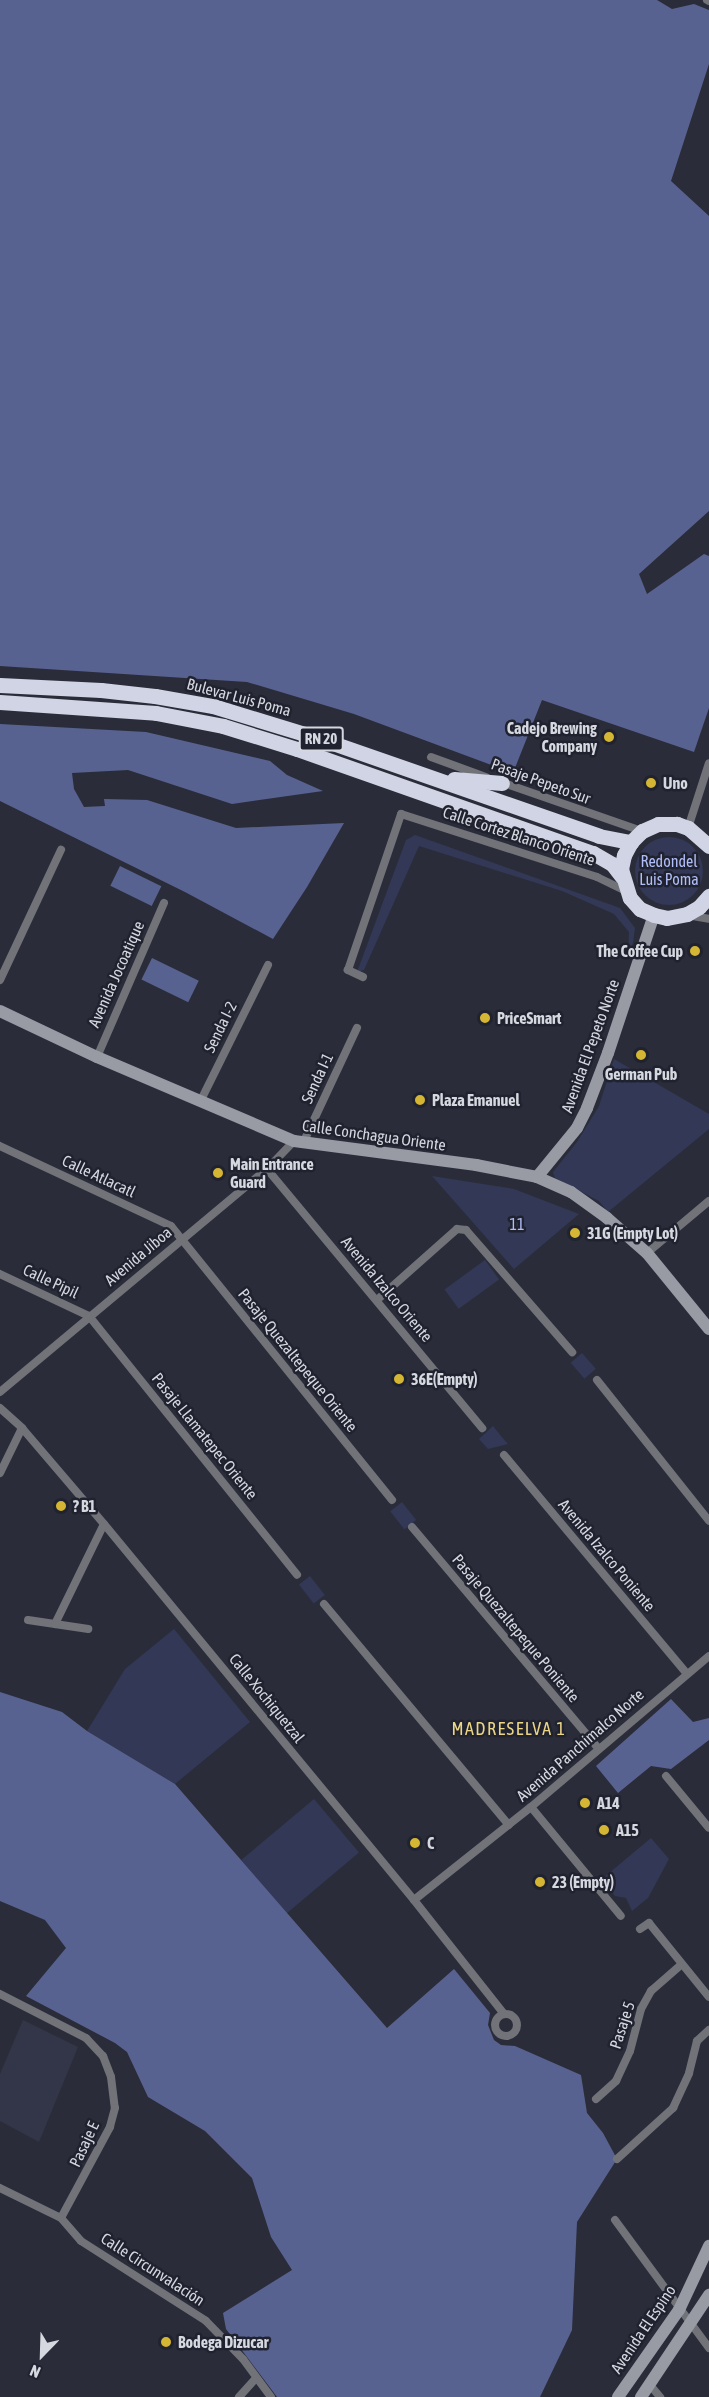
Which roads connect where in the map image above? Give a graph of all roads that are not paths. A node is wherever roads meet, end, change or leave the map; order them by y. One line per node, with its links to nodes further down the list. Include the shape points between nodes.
1 (0, 685): 5 (highway, Bulevar Luis Poma / RN 20, via 101,690 192,701 254,717)
2 (0, 702): 11 (highway, Bulevar Luis Poma / RN 20, via 156,712 223,726 593,853 612,864)
3 (431, 757): 6 (street, Pasaje Pepeto Sur)
4 (709, 763): 7 (street)
5 (434, 778): 6 (highway); 8 (highway, Bulevar Luis Poma / RN 20, via 599,836)
6 (502, 783): 8 (street, Pasaje Pepeto Sur)
7 (688, 828): 8 (highway, RN 20, via 665,823); 9 (highway)
8 (636, 836): 11 (highway, via 622,862)
9 (709, 846)
10 (61, 850): 18 (street)
11 (624, 884): 14 (highway, RN 20, via 640,909); 17 (street, Calle Cortez Blanco Oriente, via 401,814 348,970)
12 (164, 903): 21 (street, Avenida Jocoatique)
13 (701, 905): 14 (highway, via 667,918); 15 (street)
14 (654, 915): 26 (main road, Avenida El Pepeto Norte, via 587,1108 562,1149)
15 (709, 920)
16 (268, 965): 22 (street, Senda I-2)
17 (363, 976)
18 (0, 980)
19 (0, 1011): 21 (main road, Calle Conchagua Oriente)
20 (357, 1028): 23 (street, Senda I-1)
21 (97, 1057): 22 (main road, Calle Conchagua Oriente)
22 (200, 1102): 23 (main road, Calle Conchagua Oriente)
23 (299, 1141): 25 (street, Avenida Jiboa); 26 (main road, Calle Conchagua Oriente)
24 (0, 1146): 28 (street, Calle Atlacatl, via 171,1226)
25 (267, 1169): 28 (street, Avenida Jiboa); 31 (street, Avenida Izalco Oriente)
26 (537, 1177): 29 (main road, Calle Conchagua Oriente, via 570,1192)
27 (709, 1201): 29 (street)
28 (181, 1239): 32 (street, Avenida Jiboa); 42 (street, Pasaje Quezaltepeque Oriente)
29 (647, 1253): 33 (main road, Calle Conchagua Oriente)
30 (0, 1274): 32 (street, Calle Pipil)
31 (377, 1300): 34 (street, via 458,1229 466,1230); 39 (street, Avenida Izalco Oriente)
32 (90, 1316): 36 (street, Avenida Jiboa); 46 (street, Pasaje Llamatepec Oriente)
33 (709, 1329)
34 (572, 1352)
35 (597, 1380): 43 (street)
36 (0, 1392)
37 (0, 1408): 38 (street, Calle Xochiquetzal)
38 (21, 1428): 41 (street); 44 (street, Calle Xochiquetzal)
39 (482, 1428)
40 (504, 1455): 52 (street, Avenida Izalco Poniente)
41 (0, 1473)
42 (392, 1500)
43 (709, 1521)
44 (104, 1524): 49 (street); 58 (street, Calle Xochiquetzal)
45 (412, 1527): 53 (street, Pasaje Quezaltepeque Poniente)
46 (297, 1575)
47 (324, 1604): 56 (street)
48 (28, 1620): 49 (street)
49 (56, 1624): 50 (street)
50 (88, 1629)
51 (709, 1656): 52 (street, Avenida Panchimalco Norte)
52 (687, 1674): 53 (street, Avenida Panchimalco Norte)
53 (598, 1748): 55 (street, Avenida Panchimalco Norte)
54 (666, 1776): 57 (street)
55 (531, 1807): 56 (street, Avenida Panchimalco Norte); 59 (street)
56 (509, 1825): 58 (street, Avenida Panchimalco Norte)
57 (709, 1828)
58 (414, 1900): 64 (street, Calle Xochiquetzal)
59 (621, 1916)
60 (640, 1929): 61 (street, via 649,1923)
61 (682, 1964): 63 (street); 66 (street, Pasaje 5, via 651,1991 641,2008 630,2051 616,2081)
62 (0, 1994): 69 (street, Pasaje E, via 87,2038 103,2056 111,2077 115,2108 110,2127)
63 (709, 1997)
64 (504, 2014)
65 (709, 2030): 67 (street, via 697,2041 689,2073 673,2108)
66 (596, 2099)
67 (617, 2159)
68 (0, 2188): 69 (street, Calle Circunvalación)
69 (61, 2218): 76 (street, Calle Circunvalación, via 81,2241 206,2321)
70 (615, 2220): 73 (street)
71 (709, 2246): 73 (main road, Avenida El Espino)
72 (709, 2295): 74 (main road)
73 (679, 2310): 74 (street); 80 (main road, Avenida El Espino)
74 (691, 2326): 75 (street); 77 (main road)
75 (709, 2348)
76 (256, 2378): 78 (street); 79 (street, Calle Circunvalación)
77 (650, 2385): 81 (main road); 82 (street)
78 (239, 2397)
79 (271, 2397)
80 (618, 2397)
81 (641, 2397)
82 (660, 2397)

